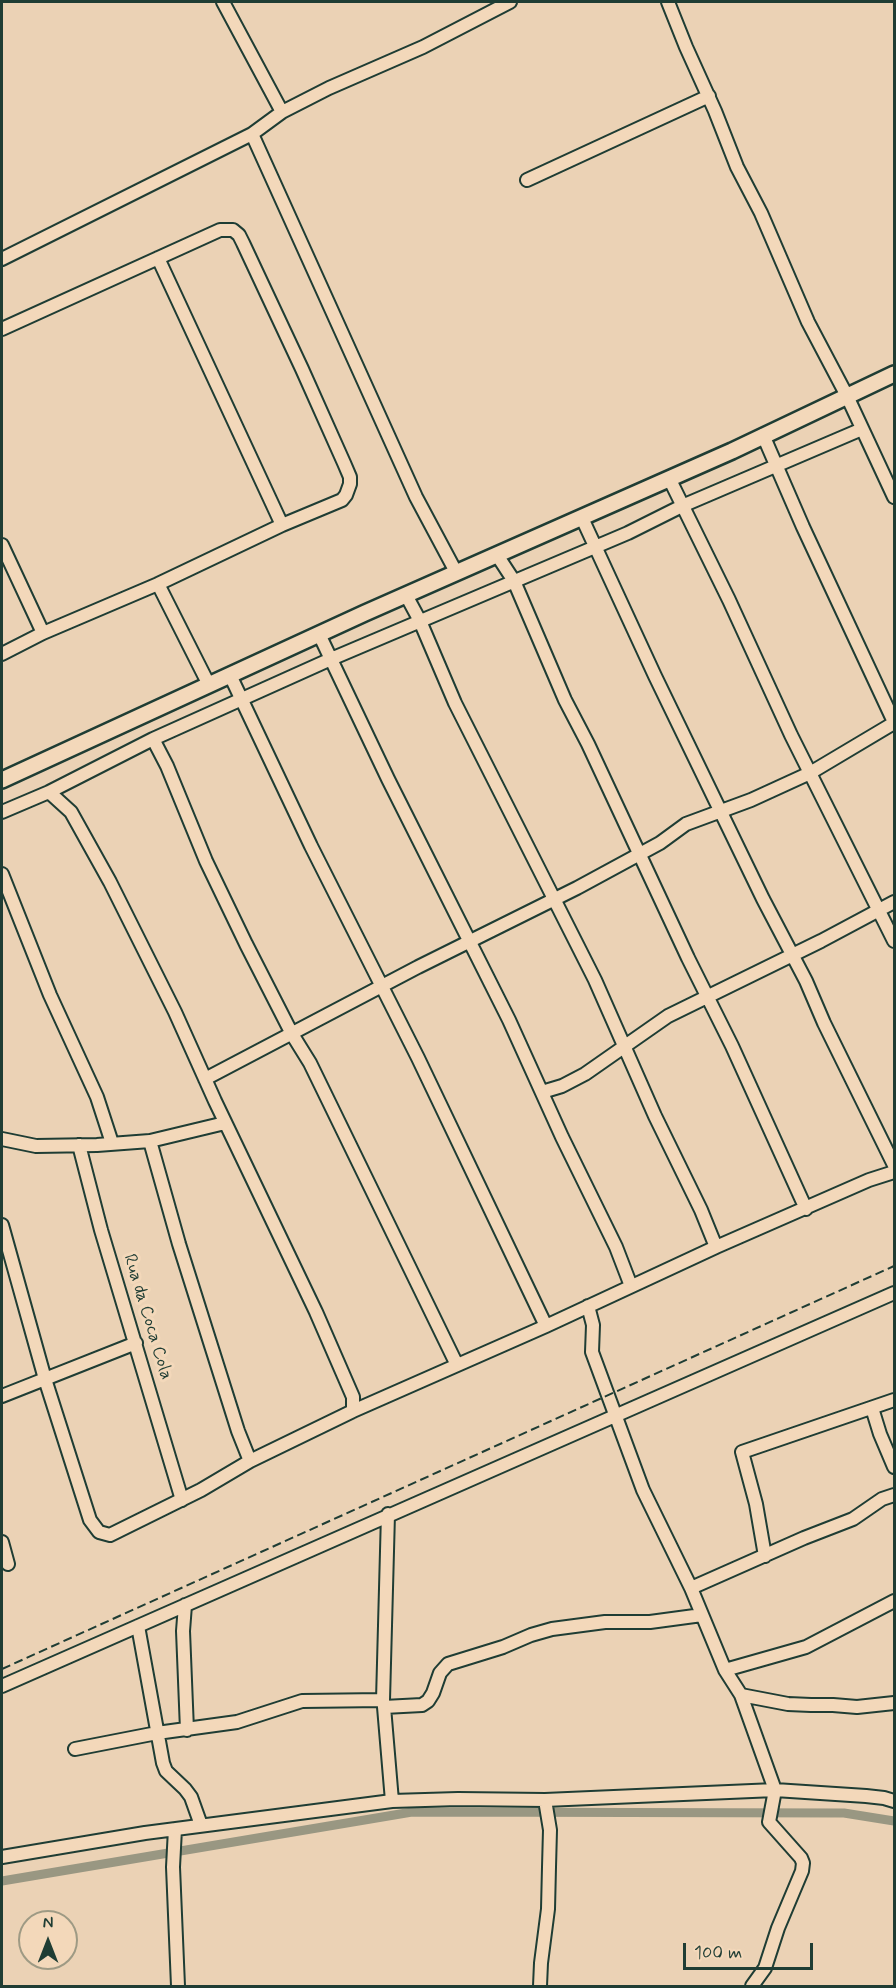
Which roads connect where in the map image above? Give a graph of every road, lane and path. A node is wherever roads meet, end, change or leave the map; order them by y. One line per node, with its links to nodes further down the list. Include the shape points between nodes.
1 (223, 2): 5 (street)
2 (510, 2): 5 (street)
3 (668, 2): 4 (street)
4 (709, 96): 7 (street); 12 (street, via 808,322)
5 (282, 112): 6 (street)
6 (252, 134): 9 (street); 24 (street, via 416,497)
7 (527, 180)
8 (158, 258): 10 (street); 20 (street); 20 (street, via 219,230 233,230 278,316 350,477 349,490 342,500)
9 (2, 259)
10 (2, 329)
11 (894, 374): 12 (main road)
12 (847, 396): 13 (street); 14 (main road)
13 (862, 429): 15 (street); 17 (street)
14 (764, 435): 15 (street); 16 (main road)
15 (776, 466): 18 (street); 36 (street)
16 (669, 478): 18 (street); 19 (main road)
17 (894, 496)
18 (682, 506): 22 (street); 38 (street)
19 (582, 518): 22 (street); 23 (main road)
20 (282, 525): 26 (street)
21 (2, 545): 29 (street)
22 (595, 545): 25 (street); 41 (street)
23 (497, 555): 24 (main road); 25 (street)
24 (456, 572): 27 (main road)
25 (514, 581): 28 (street); 43 (street, via 565,700)
26 (158, 584): 29 (street); 34 (street)
27 (406, 595): 28 (street); 30 (main road)
28 (420, 621): 32 (street); 45 (street, via 455,703)
29 (43, 633): 31 (street)
30 (319, 634): 32 (street); 33 (main road)
31 (2, 654)
32 (331, 659): 35 (street); 48 (street)
33 (230, 675): 34 (main road); 35 (street)
34 (209, 685): 39 (main road)
35 (240, 700): 37 (street); 51 (street)
36 (894, 723): 38 (street)
37 (153, 739): 40 (street); 53 (street, via 206,861)
38 (810, 773): 41 (street); 47 (street)
39 (2, 780)
40 (48, 792): 42 (street); 55 (street, via 71,812 104,872)
41 (721, 810): 43 (street, via 686,824); 50 (street)
42 (2, 812)
43 (640, 854): 45 (street); 52 (street)
44 (2, 874): 60 (street, via 97,1097)
45 (554, 898): 48 (street); 54 (street)
46 (894, 902): 47 (street)
47 (879, 911): 49 (street); 50 (street)
48 (469, 941): 51 (street); 56 (street)
49 (894, 941)
50 (793, 955): 52 (street); 62 (street)
51 (382, 986): 53 (street); 70 (street)
52 (707, 997): 54 (street, via 668,1016); 64 (street)
53 (292, 1034): 55 (street); 72 (street)
54 (625, 1048): 56 (street, via 585,1074); 66 (street)
55 (205, 1079): 57 (street)
56 (542, 1092): 67 (street)
57 (225, 1123): 59 (street); 77 (street, via 316,1312 352,1397)
58 (2, 1139): 61 (street, via 36,1146)
59 (150, 1141): 60 (street); 79 (street, via 179,1244)
60 (112, 1143): 61 (street)
61 (79, 1145): 71 (street, Rua da Coca Cola)
62 (894, 1165)
63 (894, 1172): 64 (street)
64 (806, 1209): 66 (street)
65 (2, 1226): 73 (street)
66 (716, 1247): 67 (street)
67 (631, 1286): 69 (street)
68 (894, 1293): 78 (street)
69 (588, 1306): 70 (street); 78 (street, via 593,1325 592,1352)
70 (546, 1326): 72 (street)
71 (136, 1343): 73 (street); 82 (street, Rua da Coca Cola)
72 (457, 1365): 77 (street)
73 (45, 1379): 74 (street); 82 (street, via 90,1520 99,1532 110,1535)
74 (2, 1396)
75 (894, 1400): 76 (street)
76 (872, 1408): 80 (street); 85 (street, via 742,1452)
77 (353, 1411): 79 (street)
78 (616, 1415): 83 (street); 87 (street, via 643,1490)
79 (250, 1461): 82 (street)
80 (894, 1467)
81 (894, 1495): 85 (street, via 853,1519)
82 (182, 1500)
83 (387, 1514): 89 (street); 96 (street)
84 (2, 1542): 86 (street)
85 (765, 1556): 87 (street)
86 (8, 1564)
87 (691, 1588): 90 (street)
88 (894, 1601): 92 (street, via 806,1647)
89 (185, 1605): 91 (street); 97 (street)
90 (702, 1615): 92 (street); 96 (street, via 552,1629 448,1664 422,1705)
91 (138, 1626): 93 (street); 98 (street)
92 (725, 1670): 94 (street)
93 (2, 1686)
94 (741, 1695): 95 (street, via 811,1706 857,1707); 100 (street)
95 (894, 1702)
96 (383, 1703): 97 (street, via 302,1701 237,1722); 103 (street)
97 (187, 1730): 98 (street)
98 (157, 1733): 99 (street); 104 (street, via 166,1771 188,1792)
99 (75, 1749)
100 (775, 1790): 101 (street); 102 (street); 109 (street, via 770,1826 801,1858 803,1866 765,1968)
101 (891, 1798)
102 (545, 1800): 103 (street); 108 (street, via 550,1830 548,1909)
103 (392, 1801): 104 (street)
104 (201, 1825): 105 (street)
105 (175, 1829): 106 (street); 107 (street)
106 (2, 1857)
107 (178, 1986)
108 (540, 1986)
109 (752, 1986)

